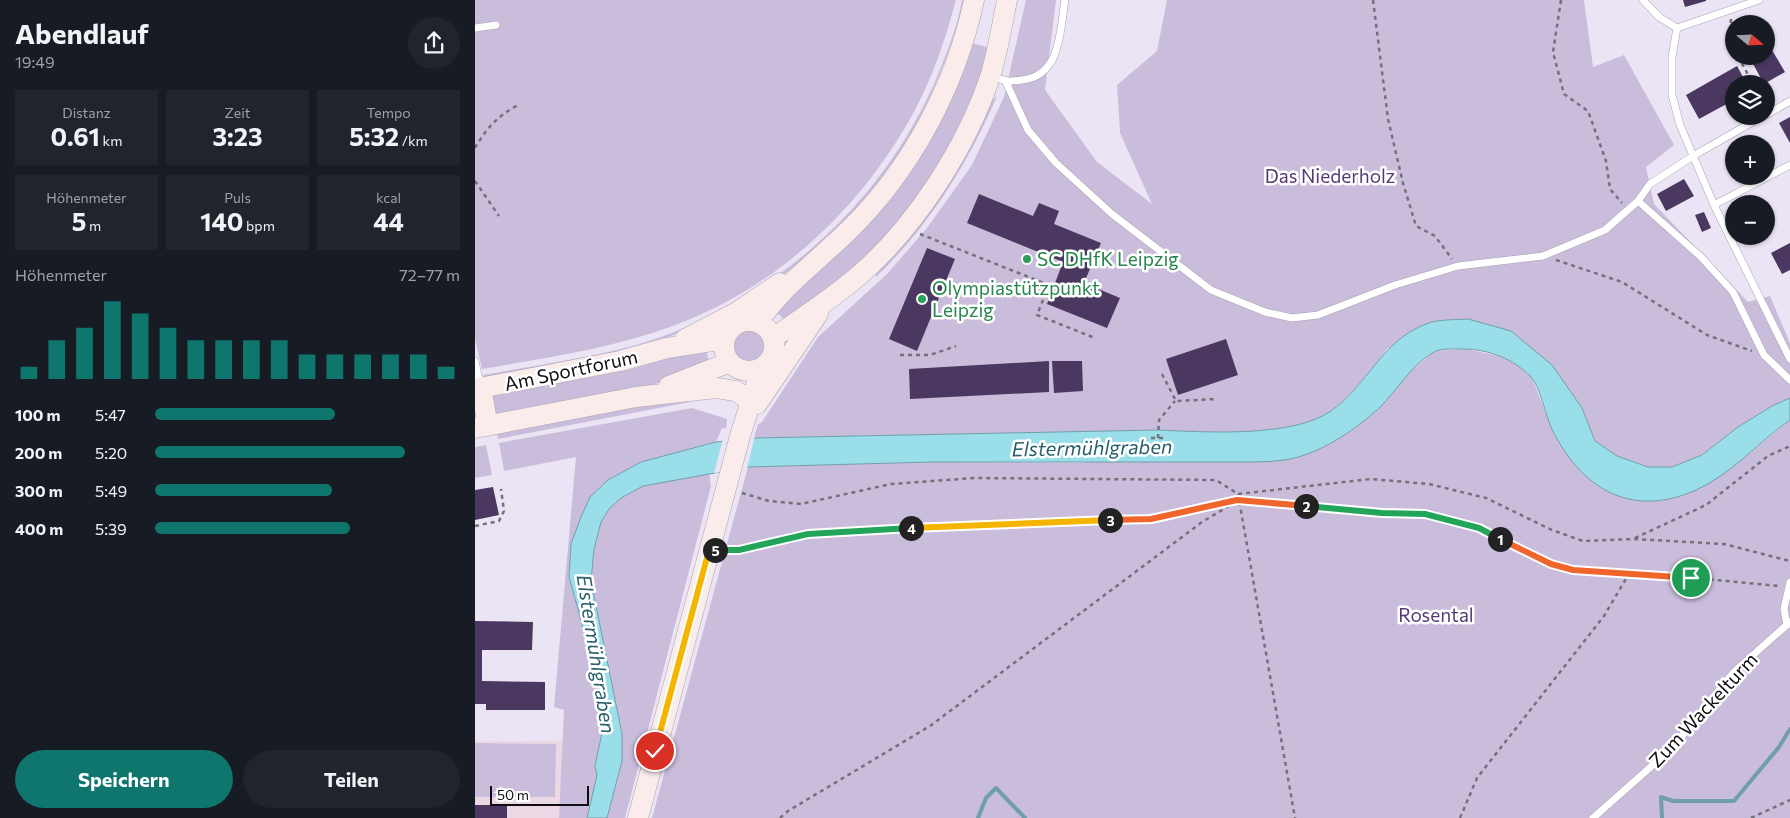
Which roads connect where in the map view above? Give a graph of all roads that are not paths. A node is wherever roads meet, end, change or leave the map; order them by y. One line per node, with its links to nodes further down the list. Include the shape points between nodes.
1 (974, 0): 9 (main road, Am Sportforum)
2 (1007, 0): 10 (main road)
3 (1065, 0): 11 (lane, via 1052,64 1032,79)
4 (1643, 0): 8 (lane, via 1659,17)
5 (1759, 0): 8 (lane)
6 (496, 25): 7 (lane)
7 (475, 28)
8 (1677, 28): 15 (lane, via 1672,57 1672,95)
9 (967, 33): 10 (main road); 19 (main road, Am Sportforum, via 938,104 911,152 881,195)
10 (998, 42): 11 (main road)
11 (998, 78): 17 (lane, via 1028,130 1056,163 1112,214 1211,290 1265,312 1292,318 1318,315 1395,285 1458,266 1543,256 1605,230); 20 (main road, via 920,208)
12 (1790, 101): 13 (lane)
13 (1775, 109)
14 (1747, 125): 15 (lane)
15 (1693, 156): 17 (lane, via 1651,184); 18 (lane)
16 (1790, 165): 18 (lane)
17 (1637, 201): 28 (lane, via 1700,256 1733,292 1764,355)
18 (1714, 205): 25 (lane)
19 (813, 262): 21 (main road, Am Sportforum, via 776,296); 24 (main road, Am Sportforum, via 737,312)
20 (855, 278): 22 (main road); 33 (main road, via 809,324)
21 (757, 322): 22 (main road, via 765,326); 23 (main road, via 742,322)
22 (773, 338): 27 (main road, via 771,359)
23 (725, 339): 24 (main road, Am Sportforum); 27 (main road, via 725,351)
24 (667, 348): 29 (main road, Am Sportforum, via 604,365)
25 (1790, 359)
26 (475, 361): 29 (lane)
27 (745, 367): 30 (main road); 31 (main road, Am Sportforum); 33 (main road)
28 (1790, 380)
29 (478, 389): 32 (main road)
30 (743, 396): 31 (main road, Am Sportforum, via 736,391 716,388); 33 (main road)
31 (636, 397): 32 (main road, Am Sportforum)
32 (482, 427)
33 (740, 436): 36 (main road)
34 (1789, 586): 35 (lane, via 1784,609)
35 (1788, 623): 37 (lane, Zum Wackelturm, via 1735,672 1672,748)
36 (637, 818)
37 (1593, 818)

